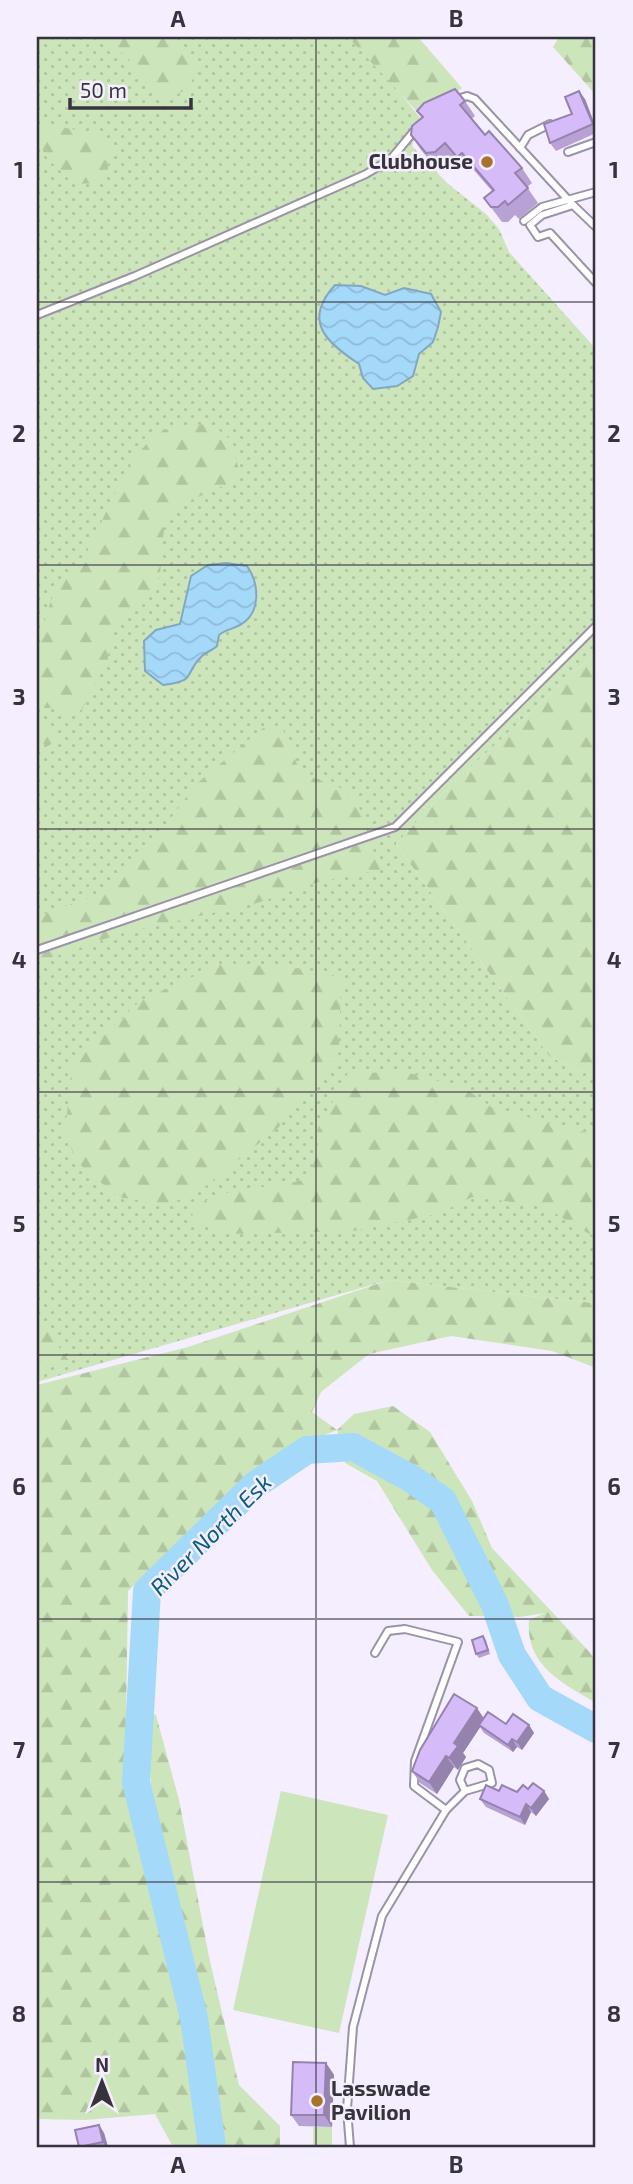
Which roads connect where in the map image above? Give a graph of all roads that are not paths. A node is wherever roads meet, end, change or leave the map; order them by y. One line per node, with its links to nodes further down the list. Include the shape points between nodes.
1 (445, 105): 5 (lane, via 467,96 475,99)
2 (564, 117): 5 (lane, via 528,135)
3 (422, 120): 12 (lane, via 391,159 366,174)
4 (596, 142): 6 (lane)
5 (520, 148): 8 (lane)
6 (568, 152)
7 (596, 192): 8 (lane)
8 (571, 203): 9 (lane, via 542,207); 10 (lane); 11 (lane, via 530,225 538,237 550,233)
9 (524, 221)
10 (596, 227)
11 (596, 283)
12 (37, 315)
13 (596, 626): 14 (lane, via 395,827)
14 (37, 950)
15 (375, 1653): 17 (lane, via 388,1631 405,1629 458,1642 412,1776 414,1786)
16 (465, 1791): 16 (lane, via 492,1783 489,1770 478,1764 465,1768 460,1780); 17 (lane)
17 (446, 1810): 18 (lane, via 382,1916 353,2027 347,2109)
18 (350, 2147)

